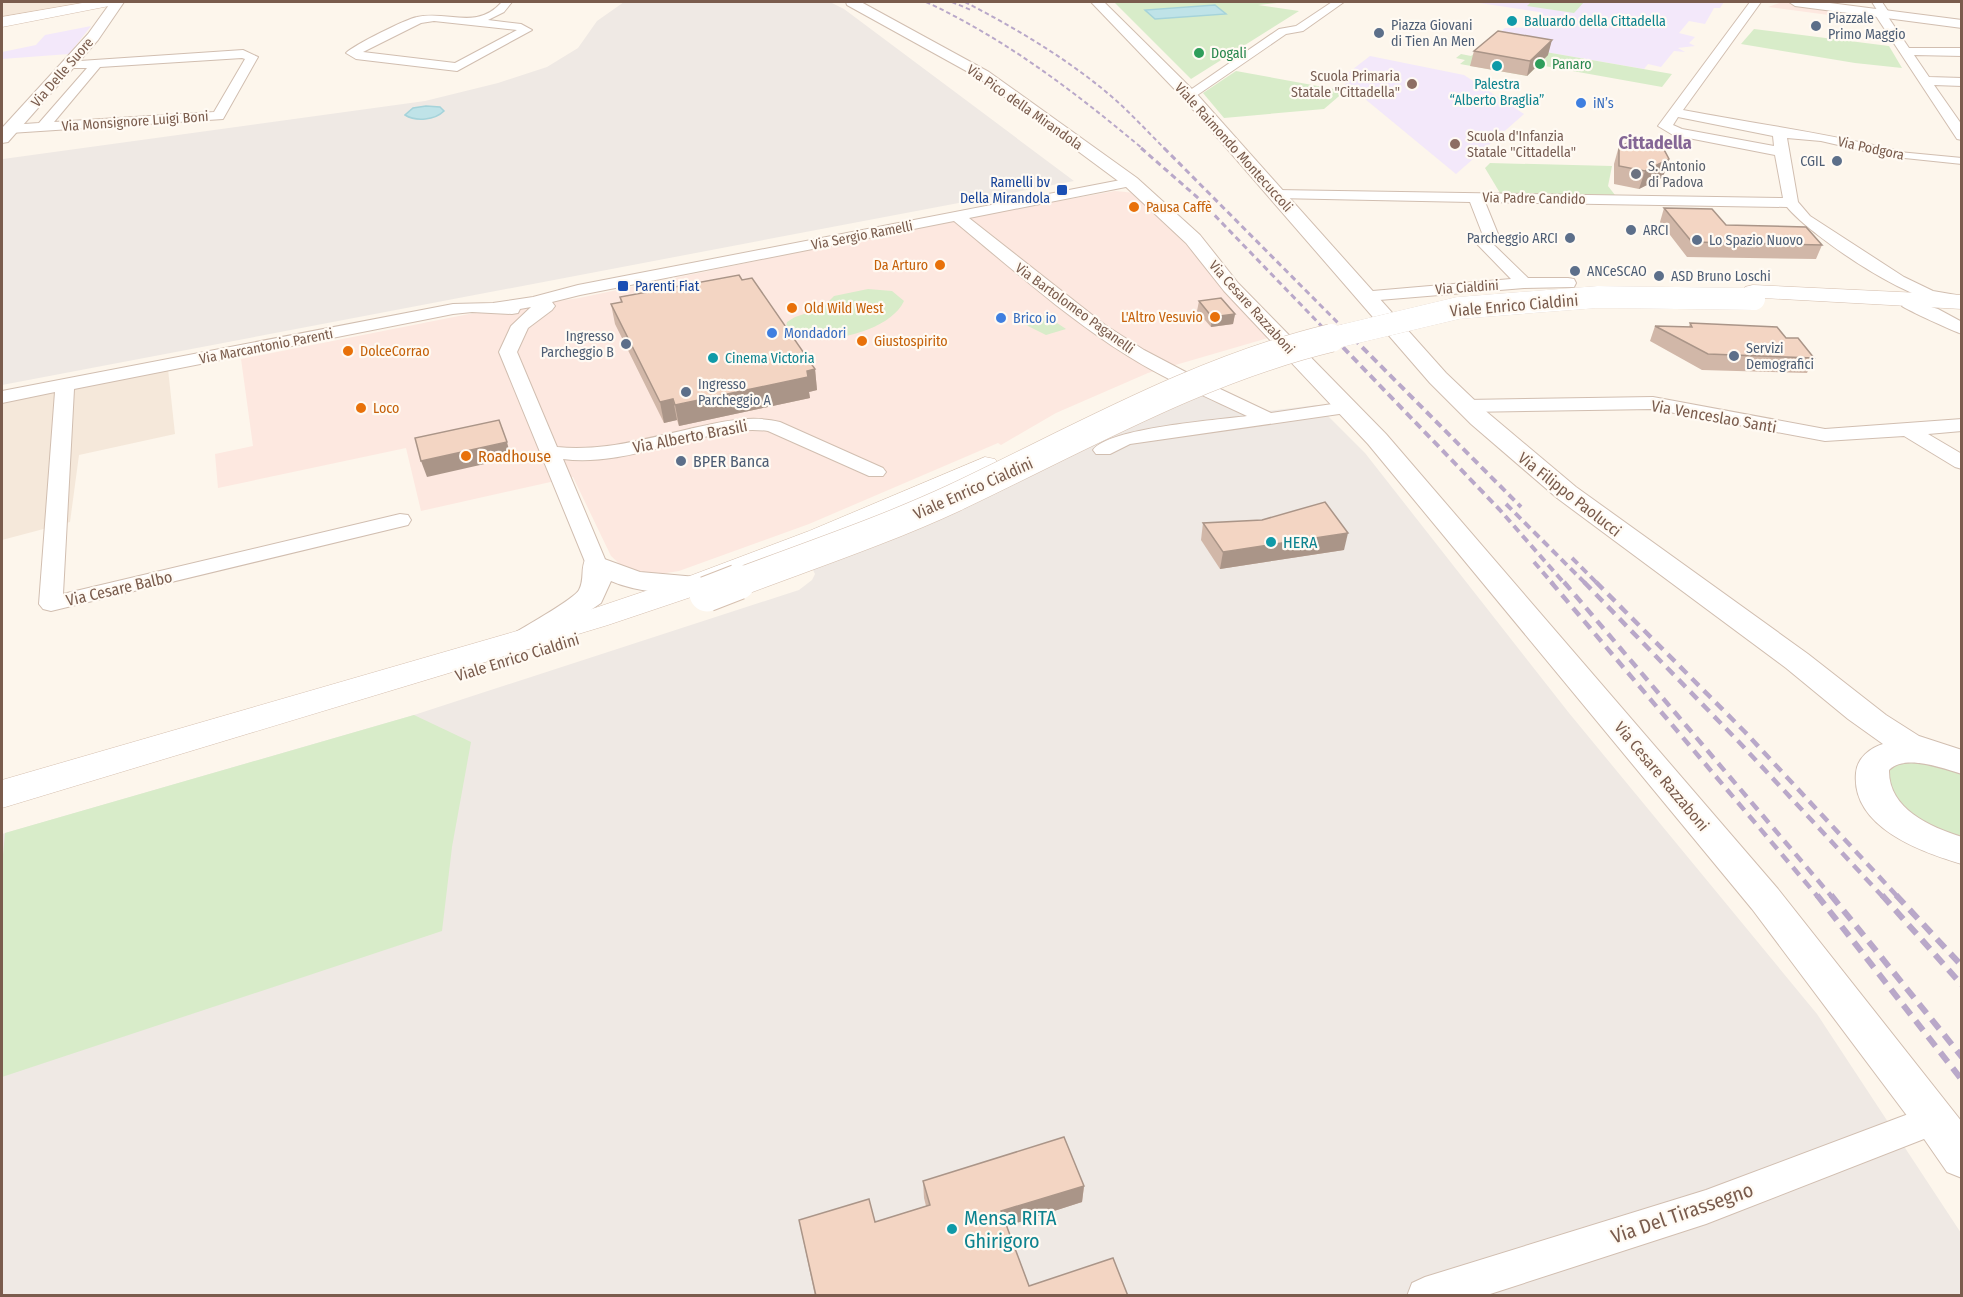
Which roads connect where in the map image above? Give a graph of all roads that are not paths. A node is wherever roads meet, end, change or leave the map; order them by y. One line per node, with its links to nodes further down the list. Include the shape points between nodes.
1 (92, 2): 11 (street)
2 (109, 2): 11 (main road)
3 (117, 2): 18 (street, Via Delle Suore)
4 (507, 2): 13 (street)
5 (852, 2): 31 (street, Via Pico della Mirandola, via 984,75)
6 (1097, 2): 21 (street, Viale Raimondo Montecuccoli)
7 (1339, 2): 21 (street, via 1299,29 1283,32)
8 (1795, 2): 10 (street)
9 (1757, 5): 22 (street)
10 (1879, 7): 14 (street); 15 (street)
11 (61, 10): 12 (main road)
12 (2, 22)
13 (476, 22): 13 (street, via 418,20 352,53 457,67 526,30)
14 (1962, 24)
15 (1905, 51): 16 (street); 19 (street)
16 (1962, 52)
17 (97, 63): 18 (street, Via Monsignore Luigi Boni); 24 (street, Via Monsignore Luigi Boni); 24 (street, Via Monsignore Luigi Boni, via 243,54 252,57 218,116)
18 (69, 65): 26 (street, Via Delle Suore)
19 (1925, 81): 20 (street); 23 (street)
20 (1962, 82)
21 (1189, 95): 32 (street, Viale Raimondo Montecuccoli)
22 (1675, 112): 25 (street, Via Podgora); 28 (street, via 1665,126 1670,130)
23 (1955, 117): 27 (street)
24 (43, 127): 26 (street, Via Monsignore Luigi Boni)
25 (1780, 133): 28 (street); 29 (street, Via Podgora, via 1821,137)
26 (6, 134)
27 (1962, 136)
28 (1781, 152): 34 (street)
29 (1899, 155): 30 (street, Via Podgora)
30 (1962, 161)
31 (1131, 182): 35 (street, Via Sergio Ramelli); 49 (street, Via Cesare Razzaboni, via 1193,239 1231,287)
32 (1276, 194): 33 (street, Via Padre Candido); 40 (street, Viale Raimondo Montecuccoli)
33 (1476, 197): 34 (street, Via Padre Candido); 37 (street, via 1492,239 1485,244)
34 (1791, 203): 39 (street)
35 (957, 216): 38 (street, Via Sergio Ramelli); 50 (street, Via Bartolomeo Paganelli, via 1044,289 1120,343)
36 (1568, 282): 37 (street, Via Cialdini)
37 (1524, 283): 40 (street, Via Cialdini)
38 (593, 287): 42 (street, Via Sergio Ramelli); 44 (street, Via Sergio Ramelli)
39 (1901, 295): 41 (main road, Viale Enrico Cialdini); 43 (main road, Viale Enrico Cialdini); 45 (street); 61 (main road, Viale Enrico Cialdini, bridge, via 1598,297 1458,308 1286,349 1184,388 941,504 865,535)
40 (1367, 296): 48 (street, Via Filippo Paolucci)
41 (1962, 302)
42 (497, 307): 44 (street, Via Marcantonio Parenti); 46 (street, Via Marcantonio Parenti, via 453,309)
43 (1962, 310)
44 (532, 313): 54 (street, Via Sergio Ramelli, via 516,329 508,352)
45 (1962, 329)
46 (65, 384): 47 (street, Via Marcantonio Parenti); 59 (street, Via Cesare Balbo, via 51,604)
47 (2, 397)
48 (1465, 406): 52 (street, Via Venceslao Santi, via 1653,403 1825,435); 63 (street, Via Filippo Paolucci, via 1573,498)
49 (1346, 408): 50 (street); 72 (street, Via Cesare Razzaboni, via 1377,439 1765,899)
50 (1267, 418): 53 (street, via 1125,439)
51 (1962, 425): 52 (street, Via Venceslao Santi)
52 (1910, 431): 56 (street)
53 (1103, 450)
54 (550, 452): 55 (street, Via Alberto Brasili); 58 (street, Via Sergio Ramelli)
55 (603, 453): 57 (street, Via Alberto Brasili, via 759,423); 58 (street, Via Alberto Brasili, via 569,468)
56 (1962, 463)
57 (876, 472)
58 (561, 480): 60 (street, Via Sergio Ramelli)
59 (400, 520)
60 (596, 564): 61 (street, via 636,581); 62 (street, via 597,579 591,597)
61 (703, 589): 62 (main road, Viale Enrico Cialdini); 68 (main road, Viale Enrico Cialdini, via 601,631)
62 (526, 639): 67 (main road, Viale Enrico Cialdini)
63 (1798, 662): 64 (street, Via Filippo Paolucci, via 1881,729); 66 (street, Via Filippo Paolucci, via 1865,739 1872,755)
64 (1926, 752): 65 (street); 66 (street, via 1896,752 1875,764)
65 (1962, 762)
66 (1872, 771): 69 (street, Via Filippo Paolucci, via 1877,798)
67 (2, 794)
68 (2, 811)
69 (1902, 823): 70 (street, via 1939,844); 71 (street)
70 (1962, 850)
71 (1962, 874)
72 (1935, 1119): 73 (street, Via Cesare Razzaboni); 74 (street, Via Del Tirassegno, via 1706,1207)
73 (1962, 1158)
74 (1425, 1296)

